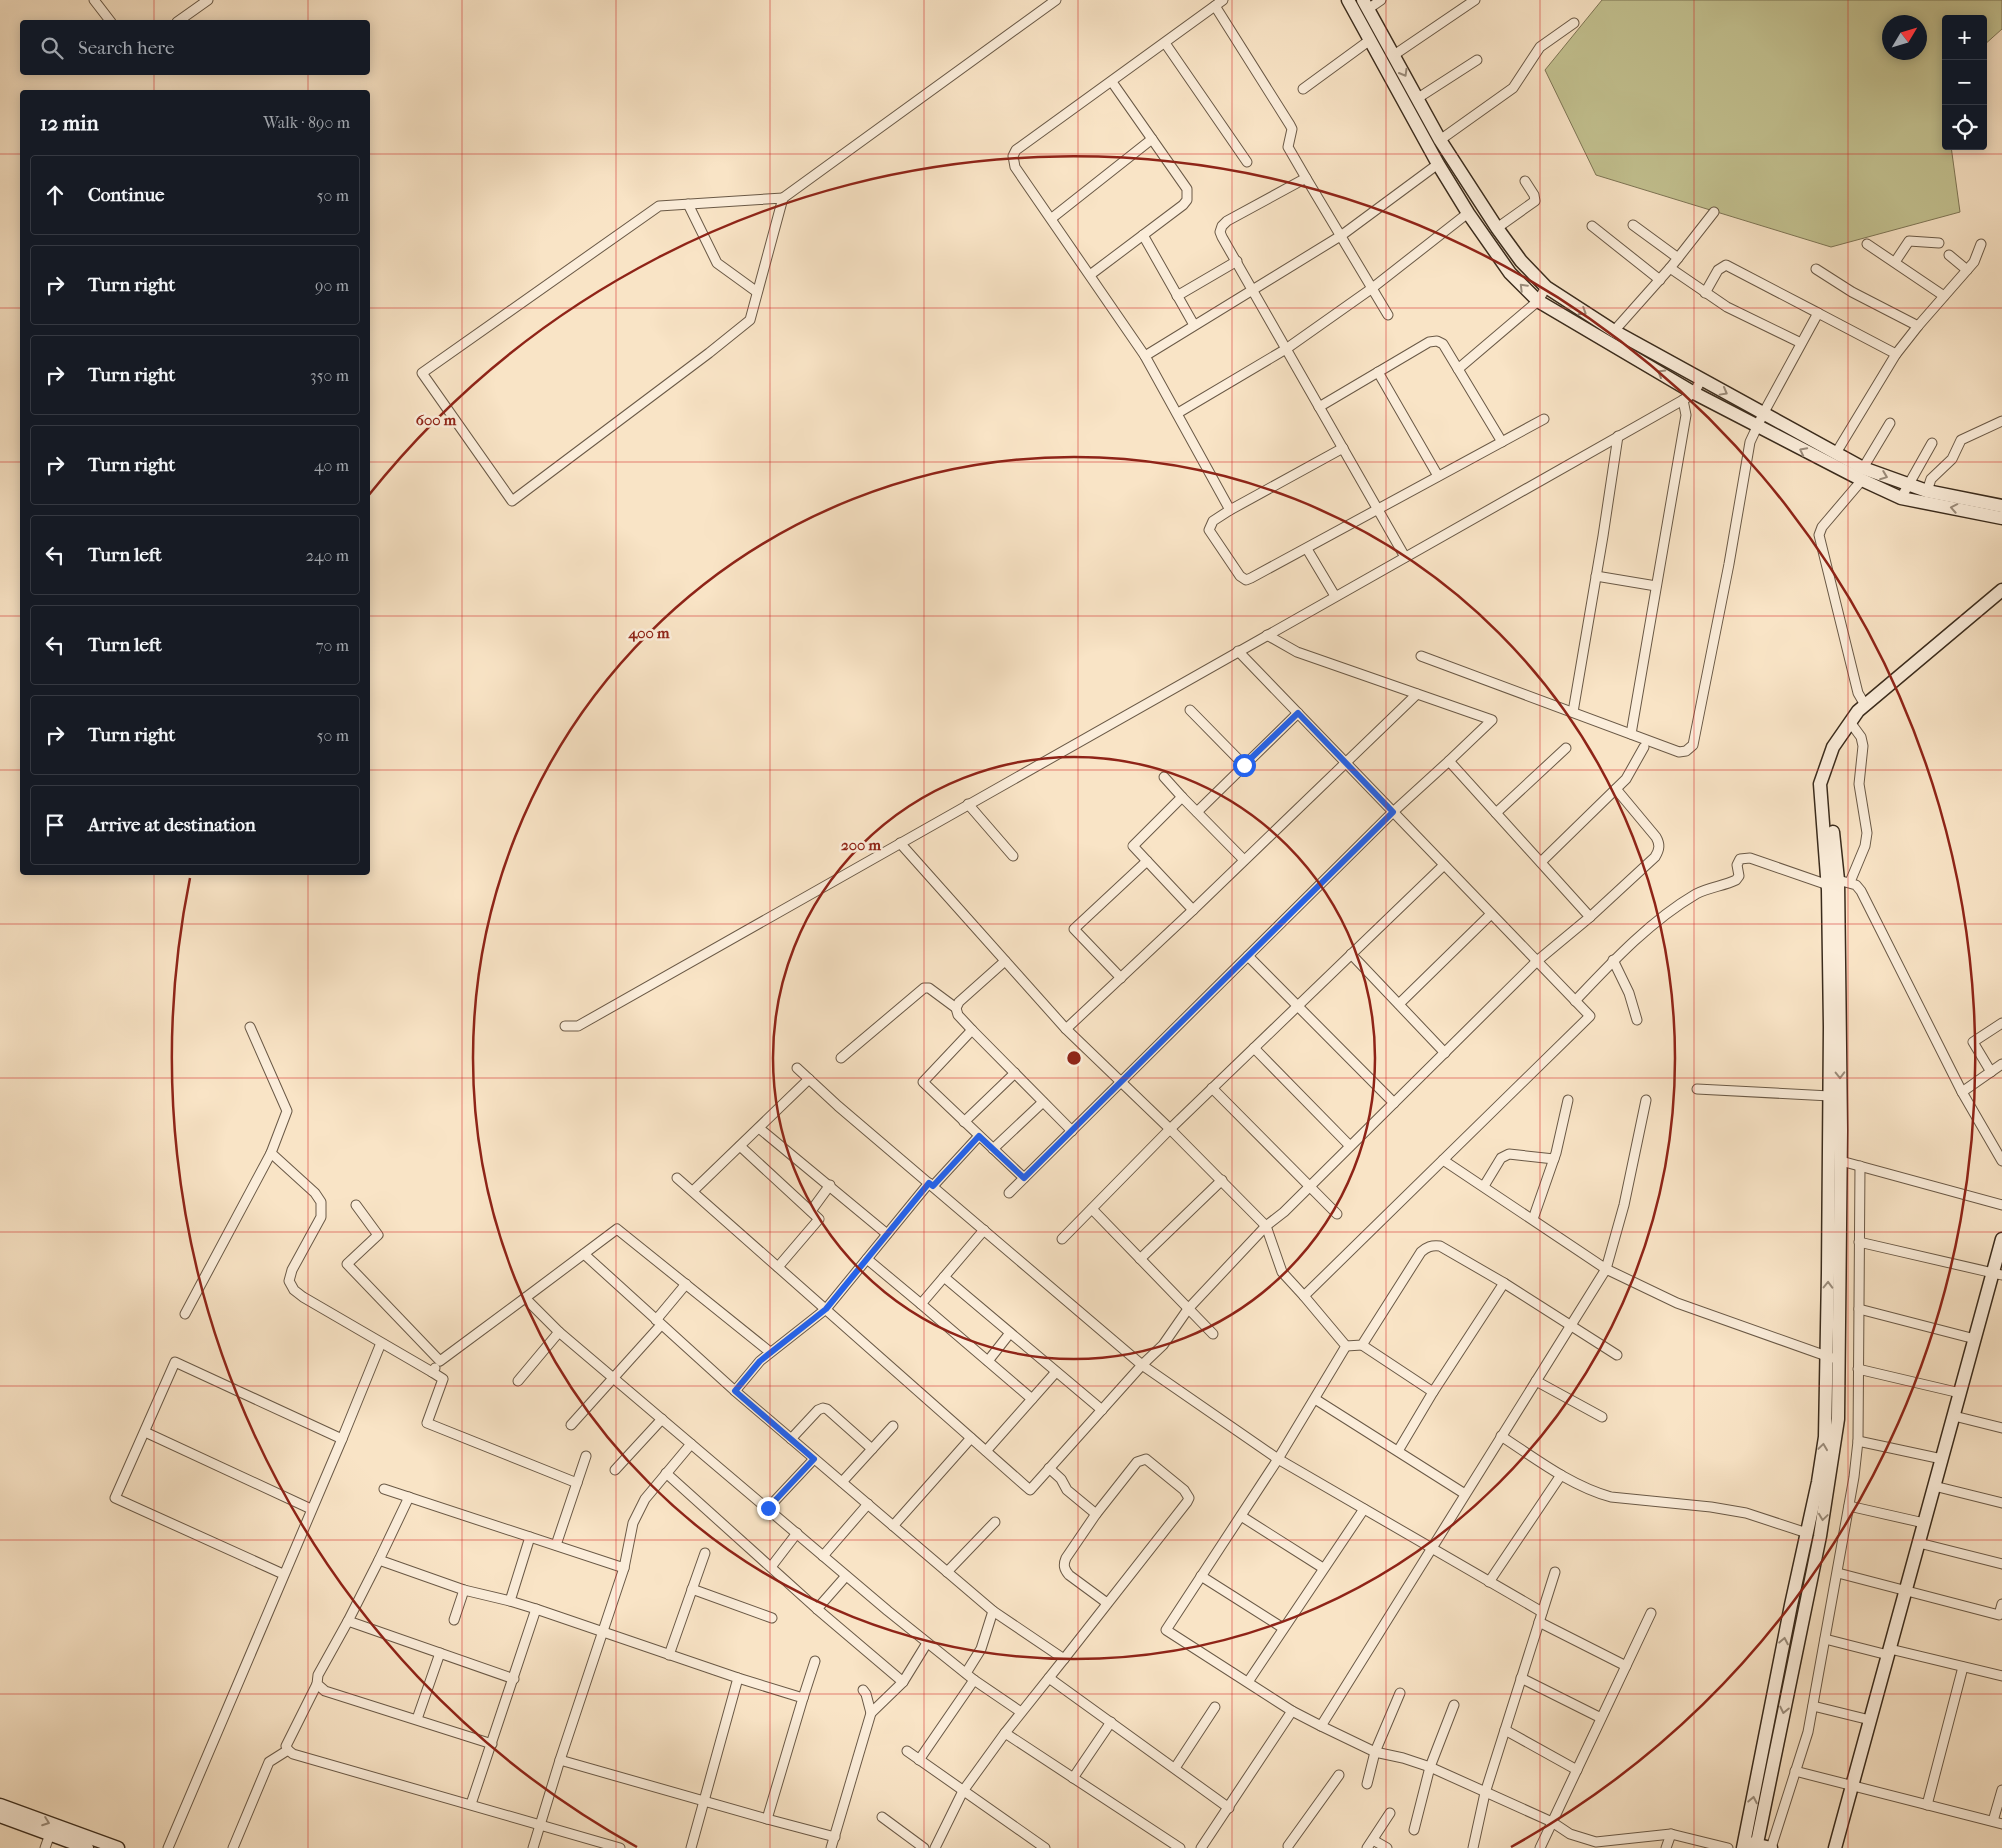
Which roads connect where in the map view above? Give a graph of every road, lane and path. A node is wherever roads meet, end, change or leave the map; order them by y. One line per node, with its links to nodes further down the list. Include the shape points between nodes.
1 (94, 0): 10 (street)
2 (208, 0): 11 (street)
3 (1056, 0): 26 (street)
4 (1223, 0): 9 (street)
5 (1348, 0): 13 (main road)
6 (1380, 0): 8 (street)
7 (1475, 0): 15 (street)
8 (1365, 5): 15 (main road)
9 (1215, 6): 14 (street); 24 (street, via 1290,125 1288,146)
10 (109, 20)
11 (180, 20)
12 (1574, 23): 21 (street, via 1540,48 1513,88)
13 (1370, 40): 18 (street); 23 (main road)
14 (1165, 43): 17 (street); 22 (street)
15 (1394, 55): 19 (main road, one-way to 19)
16 (1477, 60): 19 (street)
17 (1112, 82): 20 (street); 30 (street, via 1016,150 1016,167)
18 (1303, 89)
19 (1418, 98): 21 (main road)
20 (1152, 139): 30 (street); 34 (street, via 1186,188 1187,200)
21 (1440, 140): 33 (main road)
22 (1247, 162)
23 (1438, 164): 29 (main road); 35 (street)
24 (1306, 178): 35 (street); 41 (street, via 1222,226 1220,232)
25 (1525, 181): 33 (street, via 1535,201)
26 (783, 198): 27 (street); 51 (street)
27 (688, 204): 51 (street, via 717,263); 51 (street, via 659,206 422,373 512,501 750,320)
28 (1714, 212): 40 (street)
29 (1468, 214): 50 (street); 55 (main road, one-way to 29, via 1510,273)
30 (1052, 218): 46 (street)
31 (1634, 225): 40 (street)
32 (1592, 226): 47 (street)
33 (1497, 228): 48 (main road, via 1521,261)
34 (1143, 235): 46 (street); 53 (street)
35 (1342, 235): 49 (street); 50 (street)
36 (1939, 243): 42 (street, via 1909,241)
37 (1867, 244): 42 (street)
38 (1981, 244): 45 (street)
39 (1949, 255): 45 (street)
40 (1678, 258): 43 (street)
41 (1237, 261): 49 (street); 53 (street)
42 (1894, 262): 54 (street)
43 (1670, 268): 47 (street); 52 (street)
44 (1816, 269): 59 (street, via 1852,292)
45 (1967, 270): 54 (street)
46 (1090, 275): 64 (street)
47 (1660, 280): 60 (street)
48 (1546, 287): 55 (street); 60 (main road, one-way to 60)
49 (1252, 289): 58 (street); 62 (street)
50 (1371, 289): 57 (street); 62 (street)
51 (757, 292)
52 (1705, 293): 56 (street, via 1718,270 1726,265); 61 (street)
53 (1177, 296): 58 (street)
54 (1944, 296): 59 (street)
55 (1538, 301): 65 (street); 68 (main road, one-way to 55)
56 (1818, 312): 61 (street); 63 (street)
57 (1388, 315)
58 (1194, 325): 64 (street)
59 (1918, 326): 63 (street)
60 (1614, 331): 67 (main road)
61 (1801, 343): 71 (street)
62 (1286, 349): 69 (street); 70 (street)
63 (1896, 354): 80 (street)
64 (1145, 356): 70 (street)
65 (1458, 368): 66 (street, via 1437,341 1429,342); 77 (street)
66 (1378, 372): 69 (street); 82 (street)
67 (1701, 380): 68 (street); 71 (main road, one-way to 71)
68 (1688, 396): 75 (main road); 76 (street); 93 (street)
69 (1320, 407): 79 (street)
70 (1178, 413): 88 (street)
71 (1763, 414): 75 (street); 80 (main road)
72 (1544, 419): 77 (street)
73 (2002, 421): 84 (street, via 1961,440 1952,459 1931,479)
74 (1890, 423): 81 (street)
75 (1756, 427): 81 (main road, one-way to 75); 105 (street, via 1750,442 1693,745 1679,752)
76 (1618, 436): 91 (street); 92 (street)
77 (1502, 442): 82 (street)
78 (1932, 443): 83 (street)
79 (1343, 448): 87 (street); 88 (street)
80 (1836, 453): 81 (main road)
81 (1862, 474): 83 (main road, one-way to 83); 85 (main road); 100 (street, via 1819,535 1858,693)
82 (1438, 476): 87 (street)
83 (1909, 486): 84 (main road); 85 (street)
84 (1927, 491): 86 (main road)
85 (1901, 498): 89 (main road, one-way to 85)
86 (2002, 506)
87 (1378, 509): 90 (street); 91 (street)
88 (1230, 510): 90 (street, via 1214,520 1209,530 1246,580)
89 (2002, 518)
90 (1307, 549): 95 (street)
91 (1405, 557): 95 (street)
92 (1596, 576): 93 (street); 102 (street)
93 (1656, 586): 105 (street)
94 (2002, 590): 100 (main road)
95 (1335, 596): 96 (street)
96 (1267, 635): 97 (street); 99 (street, via 1297,652)
97 (1238, 651): 103 (street); 114 (street)
98 (1421, 656): 102 (street)
99 (1417, 694): 108 (street, via 1492,720); 109 (street)
100 (1866, 705): 104 (main road)
101 (1190, 710): 110 (street)
102 (1573, 712): 105 (street)
103 (1298, 713): 109 (street); 110 (street)
104 (1850, 722): 124 (main road, via 1833,747 1828,788); 124 (street, via 1861,737 1863,746 1859,784 1867,833 1865,846)
105 (1631, 734)
106 (1644, 747): 112 (street)
107 (1566, 748): 117 (street)
108 (1449, 761): 116 (street); 117 (street)
109 (1345, 762): 116 (street); 120 (street)
110 (1244, 765): 115 (street)
111 (1164, 778): 113 (street)
112 (1616, 789): 122 (street); 127 (street, via 1656,836 1658,852)
113 (1182, 797): 115 (street); 121 (street, via 1133,846)
114 (968, 804): 118 (street); 119 (street)
115 (1197, 812): 120 (street)
116 (1393, 812): 123 (street); 129 (street)
117 (1496, 813): 122 (street)
118 (900, 843): 131 (street); 140 (street, via 578,1026)
119 (1013, 856)
120 (1244, 860): 125 (street)
121 (1147, 861): 125 (street); 133 (street, via 1074,929)
122 (1541, 862): 127 (street)
123 (1444, 865): 126 (street); 128 (street)
124 (1839, 882): 130 (street, via 1745,857 1738,861 1739,876 1736,880 1699,892 1675,907); 155 (street, via 1856,885 1861,891); 156 (main road); 173 (main road, one-way to 173)
125 (1193, 910): 133 (street)
126 (1491, 914): 132 (street); 135 (street)
127 (1590, 916): 132 (street)
128 (1352, 954): 135 (street); 136 (street)
129 (1248, 956): 136 (street); 152 (street)
130 (1613, 960): 134 (street); 138 (street, via 1629,993)
131 (1005, 961): 137 (street); 142 (street)
132 (1537, 961): 134 (street); 145 (street)
133 (1121, 978): 142 (street)
134 (1575, 1001): 171 (street, via 1590,1016)
135 (1399, 1004): 145 (street)
136 (1297, 1006): 144 (street); 160 (street)
137 (956, 1008): 143 (street); 146 (street, via 930,988 924,988)
138 (1637, 1020)
139 (2002, 1023): 149 (street, via 1974,1042)
140 (565, 1026)
141 (250, 1027): 169 (street, via 287,1111)
142 (1066, 1029): 152 (street)
143 (972, 1030): 150 (street); 161 (street, via 923,1082)
144 (1254, 1048): 153 (street); 167 (street)
145 (1444, 1053): 160 (street)
146 (842, 1058)
147 (2002, 1064): 149 (street)
148 (796, 1068): 151 (street)
149 (1991, 1072): 155 (street)
150 (1015, 1073): 159 (street); 161 (street)
151 (809, 1079): 162 (street); 179 (street)
152 (1121, 1082): 163 (street); 164 (street)
153 (1212, 1088): 163 (street); 181 (street)
154 (1697, 1089): 156 (street)
155 (1962, 1092): 172 (street)
156 (1830, 1096): 223 (main road, one-way to 156)
157 (1568, 1100): 170 (street)
158 (1646, 1100): 200 (street, via 1624,1205)
159 (1043, 1102): 164 (street); 168 (street)
160 (1394, 1103): 167 (street)
161 (964, 1122): 165 (street)
162 (759, 1128): 166 (street); 178 (street)
163 (1170, 1129): 177 (street); 186 (street)
164 (1072, 1131): 176 (street)
165 (979, 1136): 168 (street); 179 (street)
166 (740, 1146): 182 (street); 187 (street)
167 (1350, 1146): 181 (street)
168 (993, 1149): 176 (street)
169 (271, 1153): 211 (street); 218 (street, via 315,1192 321,1202 322,1217 292,1270 291,1286 303,1297)
170 (1554, 1159): 180 (street, via 1504,1155); 189 (street)
171 (1443, 1160): 180 (street); 205 (street)
172 (2002, 1160)
173 (1841, 1161): 174 (street); 223 (main road)
174 (1860, 1166): 185 (street); 195 (street)
175 (677, 1178): 182 (street)
176 (1024, 1178): 183 (street)
177 (1222, 1180): 190 (street); 198 (street)
178 (830, 1185): 187 (street); 192 (street)
179 (931, 1185): 191 (street); 192 (street)
180 (1484, 1186): 189 (street)
181 (1309, 1187): 188 (street); 190 (street)
182 (693, 1191): 199 (street)
183 (1009, 1192)
184 (356, 1204): 224 (street, via 378,1235 347,1264)
185 (2002, 1205)
186 (1092, 1209): 193 (street); 198 (street)
187 (811, 1211): 199 (street, via 819,1219)
188 (1337, 1214)
189 (1533, 1219): 200 (street)
190 (1266, 1226): 205 (street, via 1282,1272); 209 (street)
191 (984, 1230): 202 (street); 226 (street)
192 (887, 1234): 197 (street)
193 (1062, 1239)
194 (2002, 1239): 201 (main road)
195 (1859, 1242): 201 (street); 210 (street)
196 (584, 1254): 204 (street, via 617,1229); 206 (street); 212 (street)
197 (867, 1259): 207 (street); 208 (street)
198 (1140, 1259): 209 (street)
199 (778, 1267): 208 (street)
200 (1606, 1269): 213 (street); 223 (street, via 1677,1303)
201 (1997, 1273): 217 (main road)
202 (944, 1277): 207 (street); 215 (street)
203 (1504, 1283): 213 (street); 219 (street, via 1440,1246 1428,1246); 234 (street)
204 (686, 1284): 212 (street); 221 (street)
205 (1304, 1296): 220 (street)
206 (525, 1298): 214 (street); 224 (street)
207 (921, 1304): 225 (street)
208 (826, 1309): 221 (street); 247 (street)
209 (1188, 1309): 216 (street); 226 (street, via 1163,1345)
210 (1859, 1309): 217 (street); 227 (street)
211 (185, 1314)
212 (658, 1322): 230 (street); 233 (street)
213 (1570, 1326): 222 (street); 232 (street)
214 (559, 1332): 230 (street); 231 (street)
215 (1010, 1333): 225 (street); 229 (street)
216 (1213, 1334)
217 (1975, 1339): 235 (main road)
218 (381, 1342): 228 (street); 248 (street)
219 (1362, 1345): 220 (street); 234 (street)
220 (1346, 1346): 237 (street)
221 (770, 1352): 233 (street)
222 (1617, 1355)
223 (1832, 1358): 281 (main road, one-way to 223, via 1825,1437); 387 (main road, one-way to 387, via 1838,1420 1820,1536)
224 (440, 1361): 228 (street)
225 (988, 1361): 236 (street)
226 (1142, 1365): 238 (street); 257 (street)
227 (1858, 1369): 235 (street); 250 (street)
228 (432, 1372): 264 (street, via 443,1379 427,1423)
229 (1056, 1372): 236 (street); 238 (street)
230 (614, 1377): 241 (street); 242 (street)
231 (518, 1381)
232 (1536, 1381): 240 (street); 246 (street)
233 (735, 1391): 249 (street)
234 (1433, 1392): 254 (street)
235 (1960, 1393): 239 (main road)
236 (1032, 1399): 253 (street)
237 (1315, 1399): 254 (street); 257 (street)
238 (1102, 1410): 259 (street)
239 (1954, 1416): 244 (street); 258 (main road)
240 (1602, 1417)
241 (662, 1419): 251 (street); 260 (street)
242 (571, 1425)
243 (893, 1426): 252 (street)
244 (2002, 1428)
245 (145, 1432): 248 (street, via 175,1362); 273 (street); 296 (street, via 115,1498)
246 (1501, 1436): 262 (street); 267 (street)
247 (971, 1438): 253 (street); 279 (street)
248 (342, 1439): 273 (street)
249 (791, 1439): 252 (street, via 823,1408); 256 (street)
250 (1858, 1441): 258 (street); 271 (street)
251 (690, 1444): 261 (street); 272 (street)
252 (872, 1450): 263 (street)
253 (986, 1451): 259 (street, via 1030,1490)
254 (1398, 1451): 267 (street)
255 (586, 1456): 264 (street)
256 (814, 1459): 263 (street); 272 (street)
257 (1278, 1459): 274 (street); 276 (street)
258 (1942, 1459): 265 (main road)
259 (1049, 1468): 275 (street, via 1067,1490)
260 (615, 1470)
261 (666, 1473): 290 (street); 291 (street, via 645,1499 634,1523)
262 (1562, 1475): 281 (street, via 1610,1497 1746,1513); 299 (street)
263 (842, 1482): 270 (street)
264 (577, 1483): 284 (street)
265 (1934, 1486): 269 (street); 278 (main road)
266 (384, 1489): 268 (street)
267 (1465, 1494): 285 (street)
268 (409, 1497): 282 (street); 288 (street)
269 (2002, 1503)
270 (868, 1504): 279 (street); 287 (street)
271 (1849, 1506): 278 (street); 295 (street)
272 (768, 1508): 280 (street)
273 (311, 1509): 296 (street)
274 (1364, 1509): 285 (street); 292 (street)
275 (1096, 1514): 304 (street, via 1066,1558 1064,1570); 304 (street, via 1142,1459 1184,1490 1188,1498)
276 (1241, 1516): 292 (street); 298 (street)
277 (996, 1522): 293 (street)
278 (1924, 1523): 283 (main road)
279 (894, 1526): 293 (street)
280 (797, 1533): 287 (street); 290 (street)
281 (1807, 1533): 387 (main road, one-way to 281)
282 (530, 1537): 284 (street); 303 (street)
283 (1919, 1543): 289 (street); 302 (main road)
284 (556, 1545): 291 (street)
285 (1431, 1548): 299 (street); 350 (street)
286 (705, 1553): 300 (street)
287 (823, 1556): 297 (street)
288 (379, 1560): 301 (street); 314 (street)
289 (2002, 1564)
290 (771, 1567): 307 (street)
291 (624, 1568): 317 (street)
292 (1323, 1568): 316 (street)
293 (947, 1572): 308 (street)
294 (1555, 1572): 309 (street)
295 (1838, 1573): 302 (street); 318 (street)
296 (283, 1574): 392 (street)
297 (846, 1576): 307 (street); 319 (street)
298 (1202, 1576): 316 (street); 335 (street, via 1166,1630)
299 (1489, 1582): 309 (street)
300 (692, 1589): 312 (street); 322 (street)
301 (464, 1590): 303 (street); 313 (street)
302 (1905, 1592): 311 (street); 320 (main road)
303 (510, 1601): 306 (street)
304 (1107, 1603): 323 (street)
305 (2002, 1604): 311 (street)
306 (536, 1609): 317 (street); 332 (street)
307 (817, 1609): 334 (street)
308 (993, 1611): 323 (street); 327 (street, via 981,1649)
309 (1542, 1612): 315 (street)
310 (1651, 1613): 325 (street)
311 (2001, 1616)
312 (772, 1618)
313 (454, 1620)
314 (348, 1621): 321 (street); 336 (street, via 318,1675)
315 (1539, 1622): 325 (street); 331 (street)
316 (1283, 1628): 335 (street)
317 (603, 1632): 322 (street); 357 (street)
318 (1825, 1639): 320 (street); 341 (street)
319 (927, 1643): 327 (street); 334 (street)
320 (1889, 1652): 326 (street); 348 (main road)
321 (440, 1653): 332 (street); 347 (street)
322 (670, 1655): 329 (street)
323 (1064, 1659): 330 (street)
324 (816, 1661): 339 (street)
325 (1626, 1666): 346 (street)
326 (1963, 1666): 328 (street); 373 (street)
327 (966, 1673): 333 (street)
328 (2002, 1676)
329 (738, 1678): 339 (street); 370 (street)
330 (1049, 1678): 344 (street); 349 (street)
331 (1521, 1678): 346 (street); 351 (street)
332 (514, 1679): 353 (street)
333 (974, 1680): 344 (street); 358 (street)
334 (903, 1682): 345 (street)
335 (1248, 1682): 343 (street)
336 (317, 1684): 347 (street, via 326,1691); 354 (street, via 286,1746)
337 (863, 1690): 345 (street)
338 (1400, 1693): 356 (street)
339 (804, 1698): 378 (street)
340 (1454, 1705): 359 (street)
341 (1813, 1706): 348 (street); 362 (street)
342 (1215, 1707): 360 (street)
343 (1292, 1711): 350 (street); 374 (street)
344 (1021, 1712): 352 (street)
345 (872, 1713): 385 (street)
346 (1601, 1718): 361 (street)
347 (418, 1719): 353 (street)
348 (1870, 1720): 366 (main road)
349 (1111, 1722): 360 (street); 364 (street)
350 (1321, 1726): 356 (street)
351 (1505, 1730): 361 (street); 369 (street)
352 (1005, 1733): 364 (street); 368 (street)
353 (492, 1744): 371 (street)
354 (288, 1750): 371 (street); 393 (street, via 269,1762)
355 (907, 1751): 358 (street)
356 (1375, 1752): 359 (street); 365 (street)
357 (560, 1760): 370 (street); 381 (street)
358 (919, 1760): 368 (street)
359 (1430, 1767): 369 (street); 382 (street)
360 (1174, 1768): 374 (street)
361 (1577, 1770): 379 (street)
362 (1795, 1771): 366 (street); 409 (street)
363 (1338, 1775): 388 (street)
364 (1073, 1778): 401 (street)
365 (1367, 1784)
366 (1852, 1786): 373 (street); 410 (main road)
367 (2002, 1790): 380 (street)
368 (963, 1792): 399 (street); 400 (street)
369 (1485, 1793): 379 (street); 405 (street)
370 (704, 1801): 378 (street); 396 (street)
371 (471, 1804): 381 (street)
372 (0, 1805): 391 (main road, one-way to 391)
373 (1926, 1805): 380 (street)
374 (1229, 1808): 402 (street)
375 (1390, 1813): 386 (street)
376 (0, 1816): 383 (main road)
377 (882, 1817): 398 (street)
378 (767, 1819): 385 (street)
379 (1552, 1822): 384 (street, via 1570,1834 1596,1842); 406 (street)
380 (1998, 1823)
381 (540, 1824): 394 (street); 395 (street)
382 (1414, 1830)
383 (50, 1834): 389 (street); 390 (main road)
384 (1671, 1834): 407 (street); 408 (street)
385 (835, 1837): 397 (street)
386 (1373, 1840): 403 (street); 404 (street)
387 (1750, 1846): 409 (main road)
388 (1288, 1847)
389 (46, 1848)
390 (87, 1848)
391 (117, 1848)
392 (168, 1848)
393 (233, 1848)
394 (533, 1848)
395 (620, 1848)
396 (691, 1848)
397 (831, 1848)
398 (924, 1848)
399 (935, 1848)
400 (1045, 1848)
401 (1180, 1848)
402 (1201, 1848)
403 (1367, 1848)
404 (1387, 1848)
405 (1473, 1848)
406 (1540, 1848)
407 (1666, 1848)
408 (1728, 1848)
409 (1771, 1848)
410 (1835, 1848)

